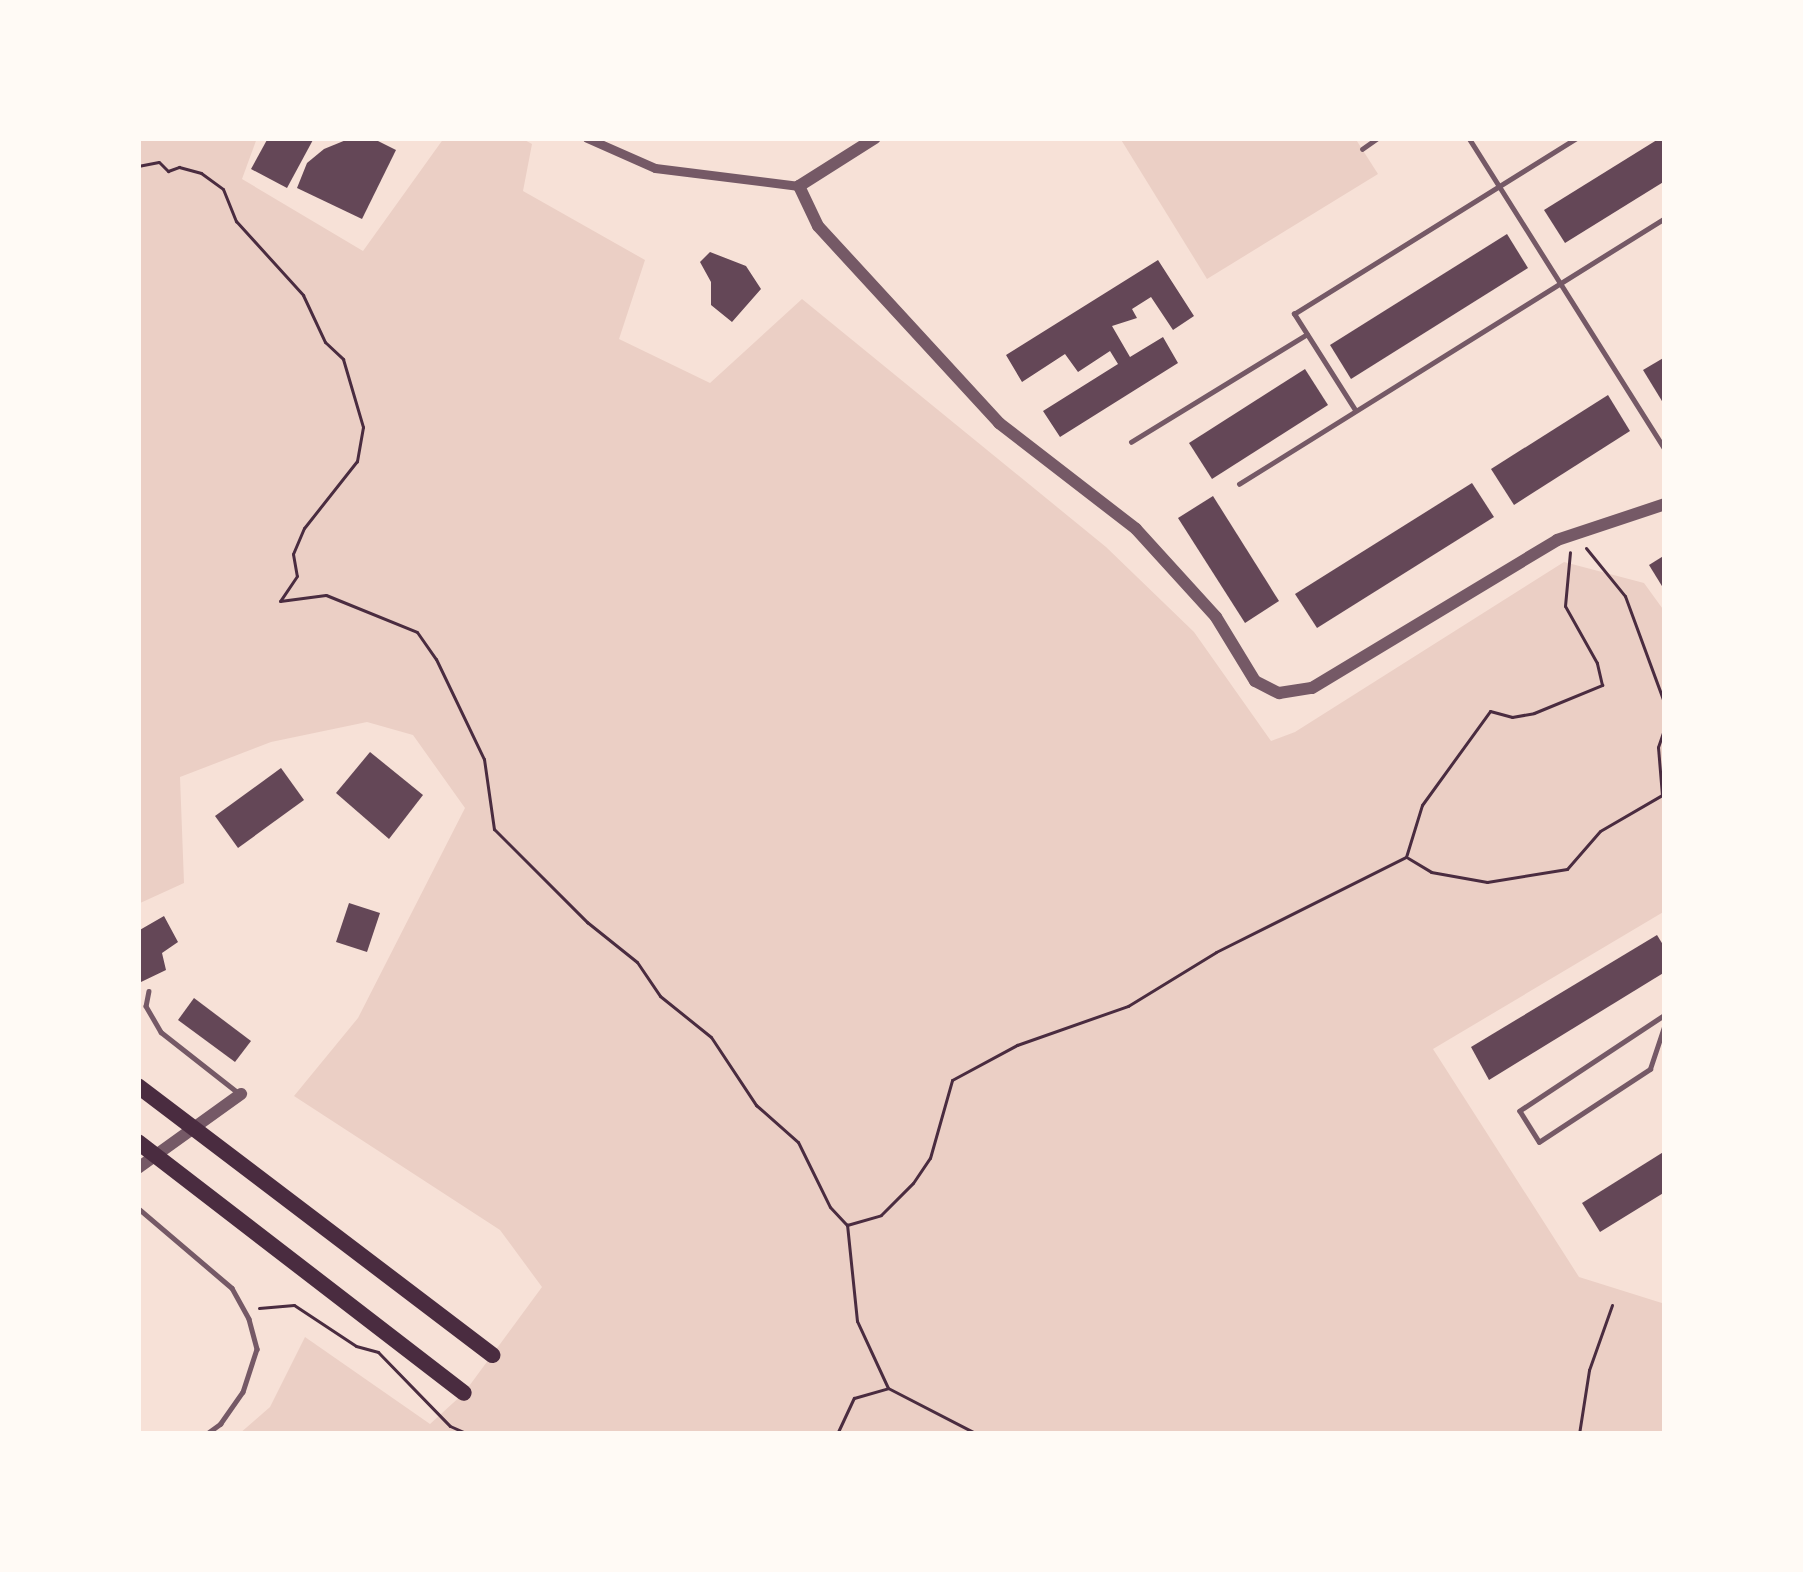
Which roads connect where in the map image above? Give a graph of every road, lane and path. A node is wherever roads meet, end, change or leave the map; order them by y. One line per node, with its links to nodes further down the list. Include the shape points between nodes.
1 (586, 138): 8 (street, via 655,169)
2 (875, 138): 8 (street)
3 (1378, 138): 6 (lane)
4 (1469, 138): 9 (lane)
5 (1577, 138): 9 (lane)
6 (1362, 149)
7 (138, 166): 31 (path, via 179,167 223,189 236,221 269,250 343,359 363,427 357,461 304,528 293,554 297,576 280,601 326,595 417,632 484,759 494,829 637,962 660,996 711,1036 756,1106 799,1142)
8 (799, 187): 18 (street, via 818,226 999,423 1136,529 1216,616 1255,681 1279,692 1312,688)
9 (1499, 187): 11 (lane); 12 (lane, via 1294,314)
10 (1665, 218): 11 (lane)
11 (1558, 283): 13 (lane); 15 (lane)
12 (1307, 334): 13 (lane); 14 (lane)
13 (1355, 410): 16 (lane)
14 (1132, 442)
15 (1665, 449)
16 (1239, 484)
17 (1665, 504): 18 (street)
18 (1575, 534): 20 (path, via 1624,596)
19 (1572, 559): 22 (path, via 1564,606 1602,685 1534,712 1490,711 1423,805)
20 (1665, 705)
21 (1665, 727): 22 (path, via 1658,747 1662,795 1600,831 1567,868 1486,882 1431,872)
22 (1406, 857): 31 (path, via 1216,952 1128,1006 1017,1045 952,1080 930,1158 913,1183 881,1215)
23 (149, 991): 27 (lane, via 146,1006 161,1032)
24 (1665, 1015): 25 (lane, via 1520,1111 1539,1142 1650,1069)
25 (1664, 1028)
26 (138, 1087): 34 (highway)
27 (241, 1094): 29 (street)
28 (138, 1142): 36 (highway)
29 (138, 1168)
30 (138, 1208): 33 (lane, via 232,1288)
31 (847, 1226): 35 (path, via 857,1322)
32 (1612, 1305): 41 (path, via 1589,1370)
33 (245, 1312): 37 (lane, via 257,1349 243,1392); 38 (path, via 294,1305 379,1352 450,1426)
34 (493, 1354)
35 (888, 1388): 39 (path, via 854,1398); 40 (path)
36 (464, 1394)
37 (207, 1434)
38 (468, 1434)
39 (837, 1434)
40 (977, 1434)
41 (1579, 1434)

